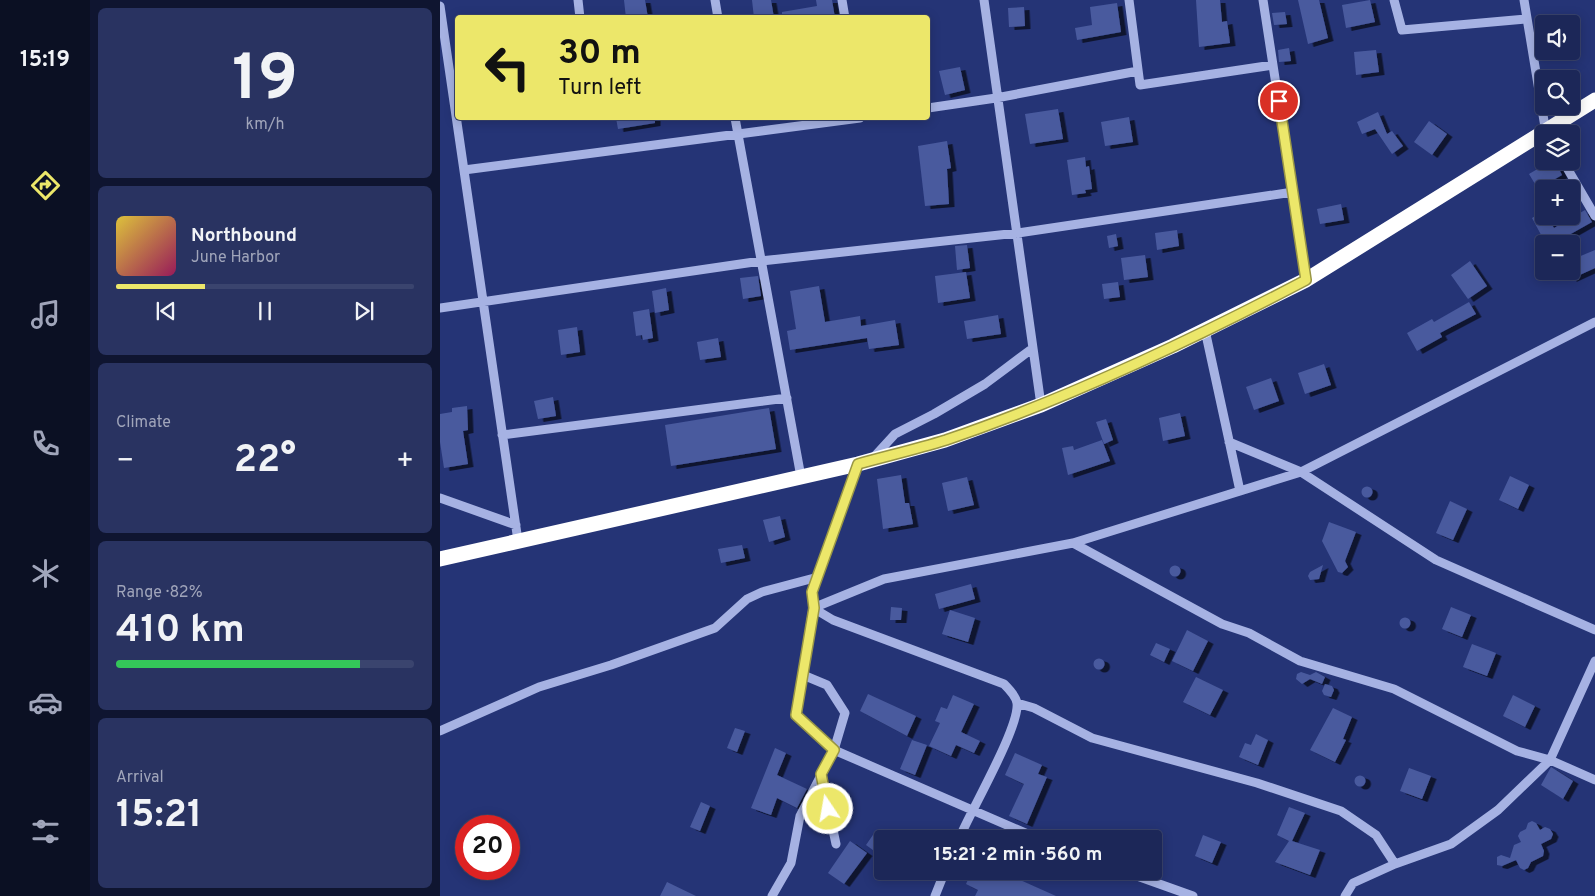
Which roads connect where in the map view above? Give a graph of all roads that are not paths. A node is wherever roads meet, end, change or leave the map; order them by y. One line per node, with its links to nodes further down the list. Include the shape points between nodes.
1 (578, 0): 10 (street)
2 (715, 0): 11 (street)
3 (842, 0): 12 (street)
4 (984, 0): 16 (street)
5 (1128, 0): 15 (street)
6 (1263, 0): 14 (street)
7 (1394, 0): 13 (street, via 1402,30)
8 (1524, 0): 13 (street)
9 (440, 6): 18 (street)
10 (580, 15)
11 (718, 15)
12 (844, 15)
13 (1526, 19): 23 (street)
14 (1273, 65): 15 (street, via 1140,85); 29 (street)
15 (1138, 71): 16 (street)
16 (996, 98): 19 (street); 31 (street)
17 (1595, 100): 24 (highway)
18 (455, 108)
19 (930, 108)
20 (457, 120): 27 (street)
21 (734, 120): 25 (street)
22 (845, 120): 25 (street)
23 (1545, 125)
24 (1557, 125)
25 (737, 135): 27 (street); 32 (street)
26 (1535, 139): 33 (highway)
27 (464, 170): 34 (street)
28 (1568, 170): 30 (street)
29 (1293, 192): 31 (street); 33 (street)
30 (1595, 216)
31 (1018, 234): 32 (street); 38 (street)
32 (761, 261): 34 (street); 39 (street)
33 (1306, 280): 37 (highway)
34 (483, 302): 35 (street); 41 (street)
35 (440, 308)
36 (1595, 322): 44 (street)
37 (1205, 330): 40 (highway); 42 (street)
38 (1033, 348): 40 (street); 43 (street, via 985,384 895,434)
39 (787, 398): 41 (street); 45 (street)
40 (1041, 404): 43 (highway, via 945,440)
41 (502, 435): 48 (street)
42 (1229, 442): 44 (street); 46 (street)
43 (864, 462): 45 (highway); 52 (street)
44 (1300, 472): 46 (street); 54 (street, via 1436,560)
45 (801, 477): 49 (highway)
46 (1240, 491): 50 (street)
47 (440, 498): 48 (street)
48 (516, 525): 49 (street)
49 (518, 541): 51 (highway)
50 (1073, 543): 53 (street, via 884,579); 60 (street, via 1222,624 1249,633 1300,661 1394,689 1517,751)
51 (440, 559)
52 (818, 577): 53 (street, via 812,592); 58 (street, via 747,599 715,628 538,687)
53 (814, 608): 56 (street); 57 (street, via 833,620 1004,684)
54 (1595, 630)
55 (1595, 661): 60 (street)
56 (803, 675): 59 (street, via 796,715); 59 (street, via 827,685 845,714)
57 (1017, 703): 63 (street, via 1010,731); 67 (street, via 1034,708 1092,738 1257,783 1341,811 1376,835)
58 (440, 731)
59 (834, 750): 61 (street); 63 (street)
60 (1550, 760): 62 (street); 67 (street, via 1498,810 1451,844)
61 (821, 774): 66 (street); 70 (street, via 800,816 791,863)
62 (1595, 780)
63 (973, 810): 64 (street); 65 (street)
64 (963, 830)
65 (1019, 830)
66 (836, 844)
67 (1395, 864): 73 (street, via 1353,882)
68 (941, 880): 71 (street)
69 (1148, 880): 72 (street)
70 (772, 896)
71 (935, 896)
72 (1193, 896)
73 (1345, 896)

